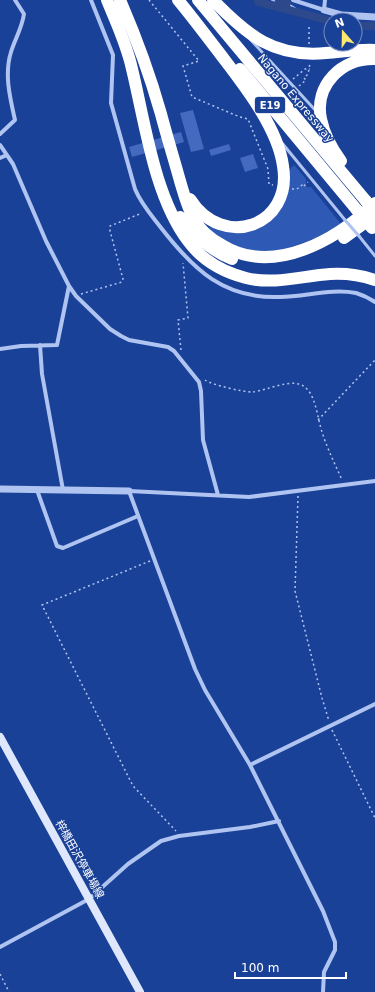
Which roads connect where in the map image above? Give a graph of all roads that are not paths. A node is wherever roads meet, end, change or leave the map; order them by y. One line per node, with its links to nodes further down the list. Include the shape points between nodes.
1 (15, 0): 18 (street, via 24,14 8,65 15,120)
2 (91, 0): 30 (street, via 113,55 111,103 135,189 140,201 185,257 212,280 252,296 279,298 346,292 364,295)
3 (107, 0): 23 (highway, via 130,61 141,112)
4 (121, 0): 22 (highway, via 159,105)
5 (178, 0): 17 (highway, via 241,83)
6 (183, 0): 24 (highway, Nagano Expressway / E19)
7 (198, 0): 24 (highway, Nagano Expressway / E19)
8 (213, 0): 13 (highway)
9 (293, 0): 11 (street)
10 (325, 0): 11 (street)
11 (324, 10): 12 (street, via 342,15)
12 (375, 17)
13 (245, 31): 14 (highway, via 266,44 296,53); 16 (lane, via 250,40)
14 (375, 50)
15 (375, 59): 16 (highway, via 354,62 335,73 322,95)
16 (321, 118): 24 (highway, via 332,148)
17 (273, 132): 22 (highway, via 283,164 283,190 273,211 254,224 239,228 231,227 207,218 192,202); 27 (lane, bridge)
18 (0, 134)
19 (0, 145): 20 (street)
20 (7, 155): 21 (street); 29 (street)
21 (0, 158)
22 (178, 175): 24 (highway, via 190,210 200,227 226,248 255,257 280,256 319,242 345,228)
23 (164, 193): 25 (highway, via 179,217 209,247 236,261 255,264 276,265 311,254 351,234); 28 (highway, via 176,221 191,244 212,263 233,274 261,280 354,274)
24 (369, 203): 25 (highway, Nagano Expressway / E19, bridge); 26 (highway, Nagano Expressway / E19, bridge)
25 (375, 214)
26 (373, 230)
27 (375, 256)
28 (375, 280)
29 (69, 286): 31 (street, via 57,345); 38 (street, via 110,329 129,340 168,347 199,382 203,440)
30 (375, 302)
31 (40, 345): 32 (street); 36 (street, via 42,374)
32 (0, 349)
33 (375, 481): 38 (street, via 249,496)
34 (0, 489): 35 (street)
35 (37, 490): 36 (street); 39 (street, via 57,546 62,548)
36 (63, 490): 37 (street)
37 (129, 491): 38 (street); 39 (street)
38 (218, 496)
39 (138, 516): 42 (street, via 198,676)
40 (375, 704): 42 (street)
41 (0, 737): 44 (main road, 梓橋田沢停車場線)
42 (250, 765): 43 (street)
43 (279, 821): 44 (street, via 161,841); 47 (street, via 323,911 335,942 335,950 324,972)
44 (89, 899): 45 (street); 46 (main road, 梓橋田沢停車場線)
45 (0, 946)
46 (140, 992)
47 (323, 992)

